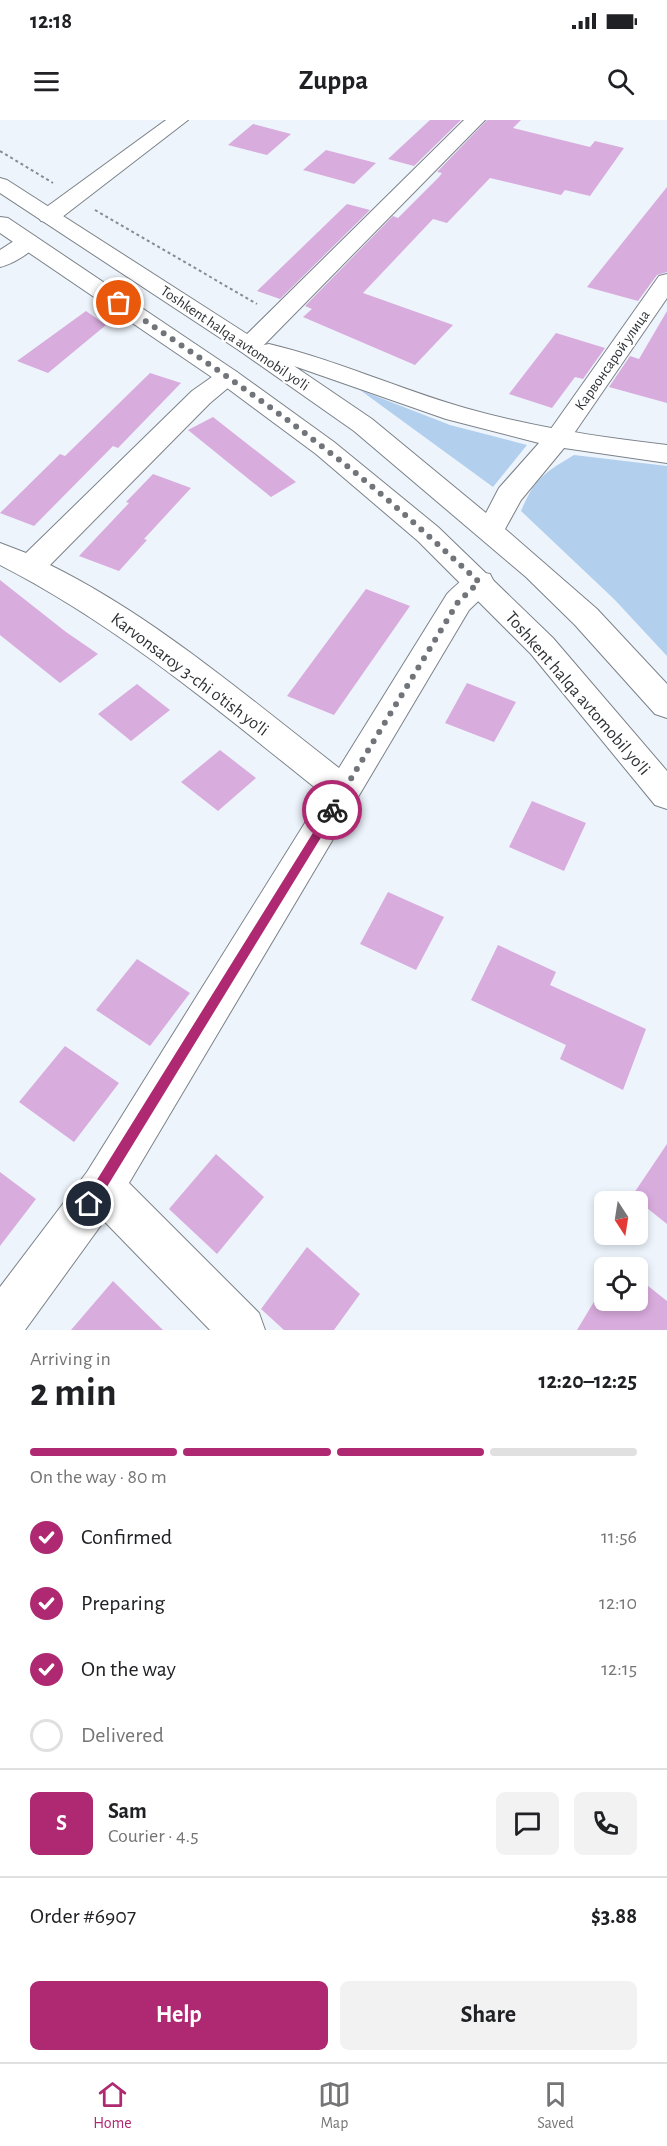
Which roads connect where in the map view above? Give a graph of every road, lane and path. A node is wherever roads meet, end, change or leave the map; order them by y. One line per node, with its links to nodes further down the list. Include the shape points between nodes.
1 (178, 120): 5 (main road)
2 (476, 120): 11 (main road)
3 (0, 151): 5 (path)
4 (0, 184): 6 (main road, Toshkent halqa avtomobil yo'li)
5 (76, 196): 6 (main road); 11 (path)
6 (49, 216): 12 (main road, Toshkent halqa avtomobil yo'li)
7 (0, 223): 8 (main road, Toshkent halqa avtomobil yo'li)
8 (28, 242): 9 (main road); 13 (main road, Toshkent halqa avtomobil yo'li)
9 (0, 260)
10 (665, 286): 14 (main road, Карвонсарой улица)
11 (278, 317): 12 (main road)
12 (249, 346): 14 (main road, via 312,362 425,404); 16 (main road, Toshkent halqa avtomobil yo'li, via 363,425)
13 (228, 377): 18 (main road, via 201,397); 19 (main road, Toshkent halqa avtomobil yo'li, via 325,448)
14 (557, 439): 15 (main road); 16 (main road, Карвонсарой улица, via 509,495)
15 (667, 454)
16 (490, 531): 20 (main road, Toshkent halqa avtomobil yo'li, via 586,617)
17 (0, 554): 18 (main road, Karvonsaroy 3-chi o'tish yo'li)
18 (30, 567): 21 (main road, Karvonsaroy 3-chi o'tish yo'li, via 157,647)
19 (479, 582): 21 (main road, via 458,602); 22 (main road, Toshkent halqa avtomobil yo'li, via 542,646)
20 (667, 705)
21 (344, 791): 23 (main road)
22 (667, 795)
23 (102, 1186): 24 (main road); 25 (main road)
24 (0, 1325)
25 (242, 1330)

